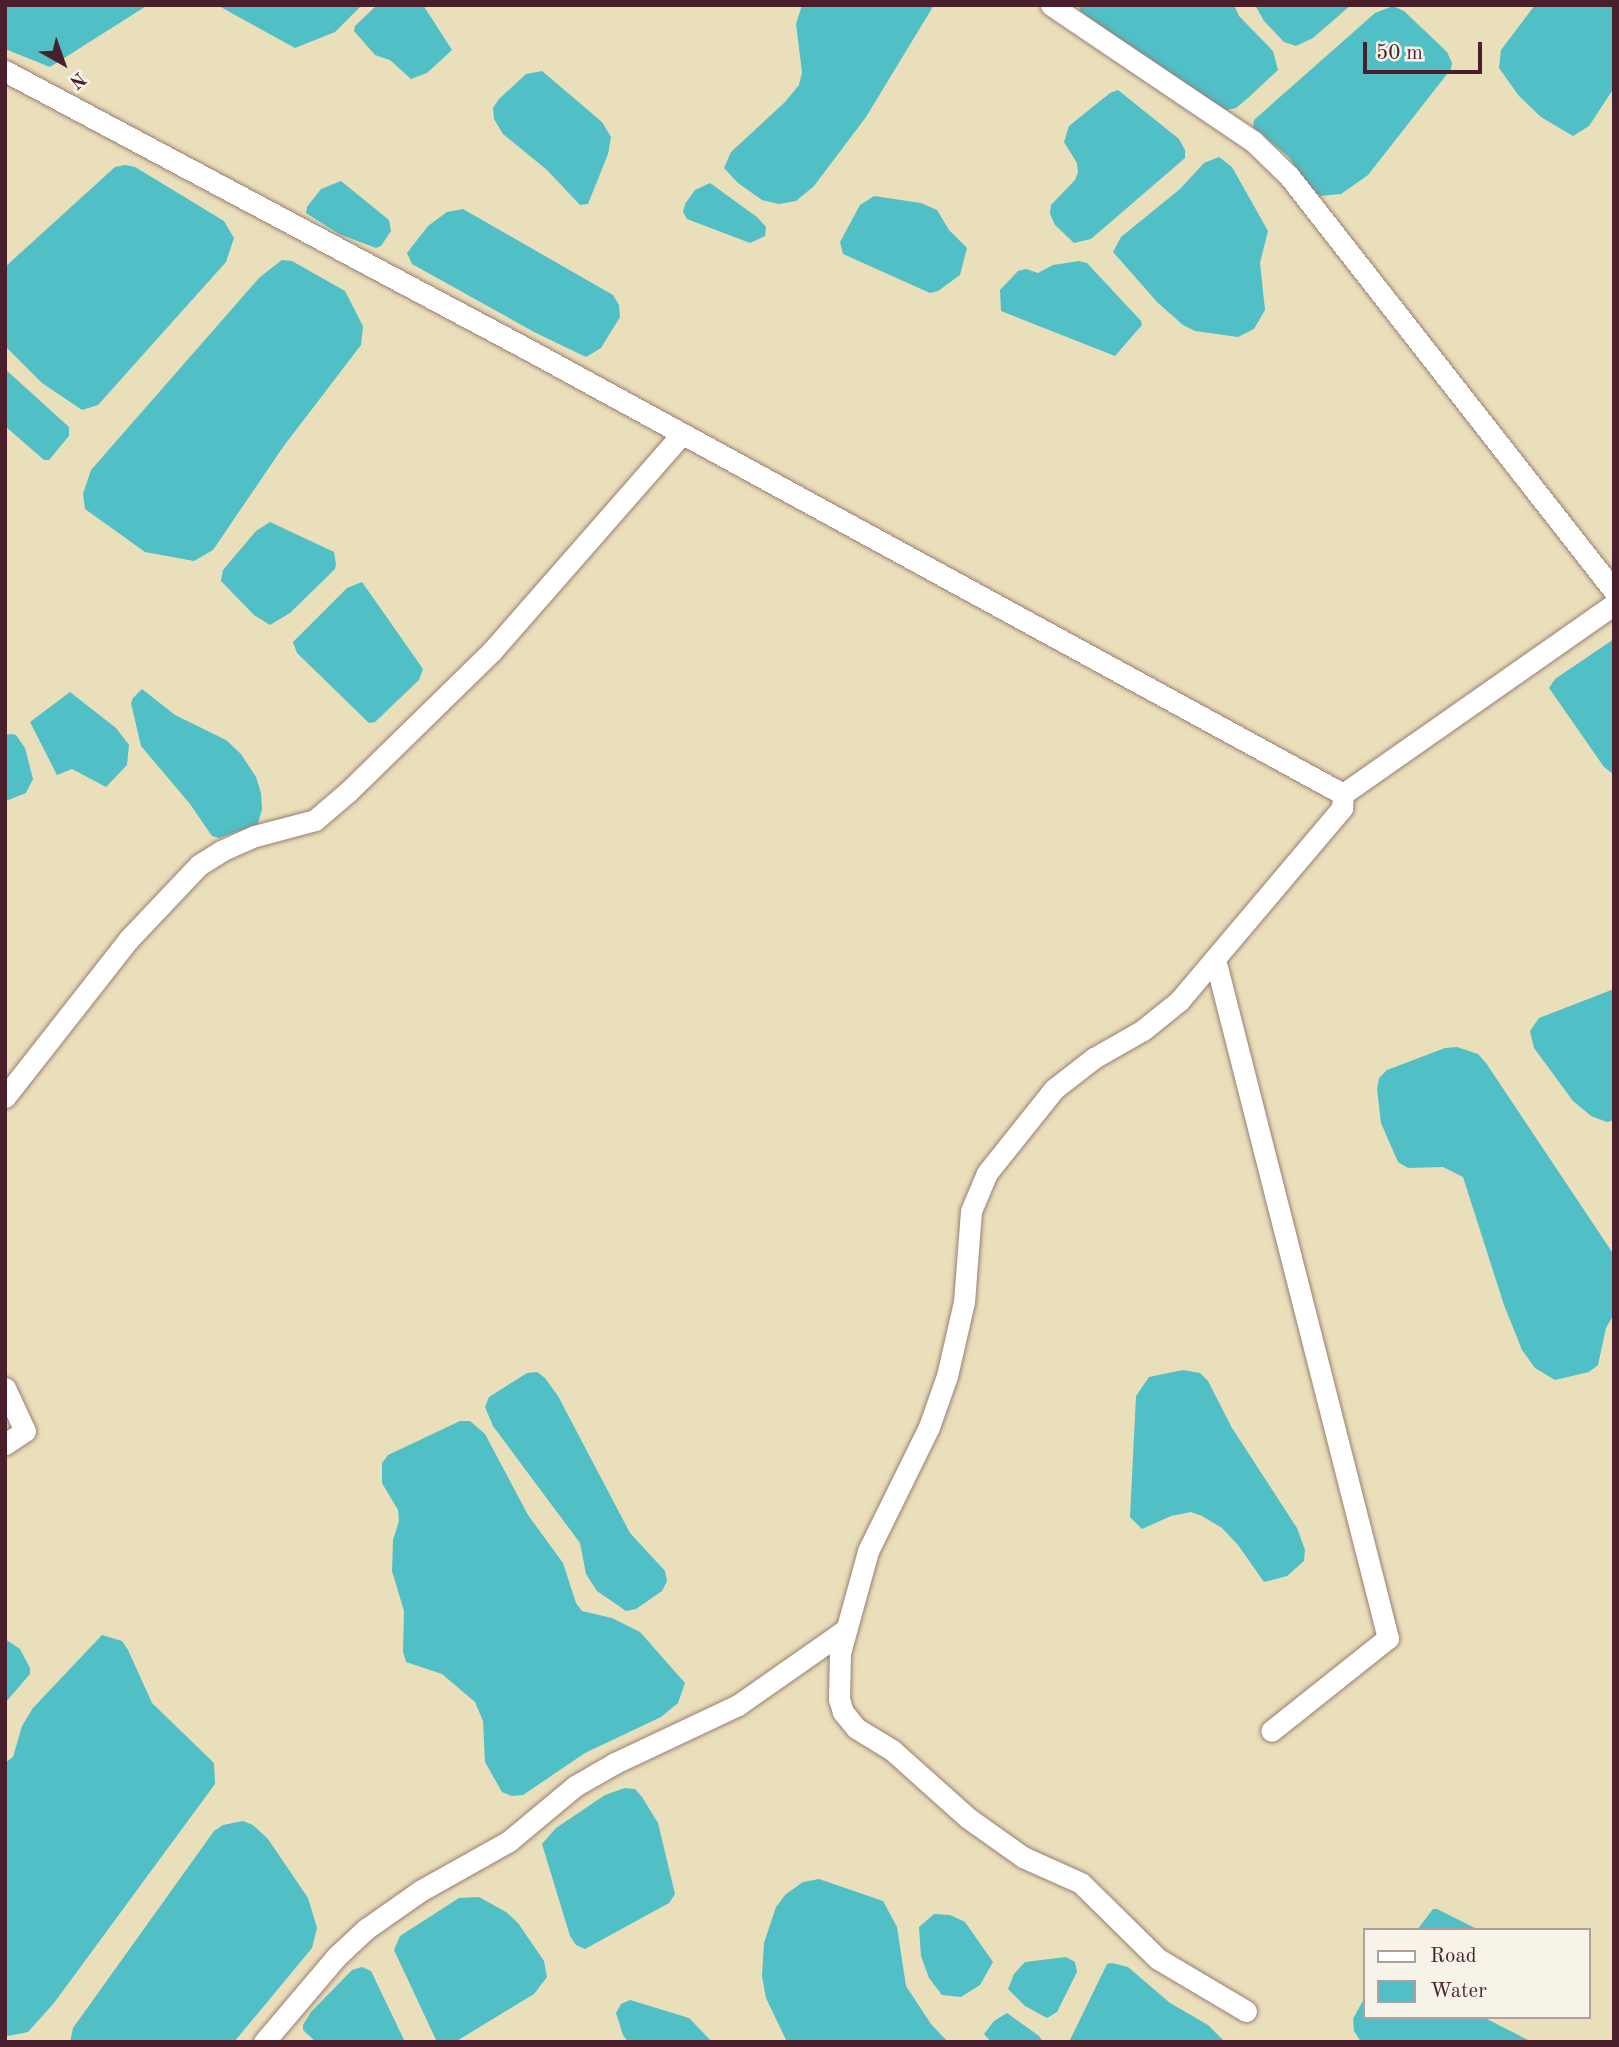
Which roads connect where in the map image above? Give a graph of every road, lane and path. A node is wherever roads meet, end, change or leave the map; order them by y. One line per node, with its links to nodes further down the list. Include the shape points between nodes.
1 (1051, 5): 4 (street, via 1253,141 1289,176)
2 (5, 71): 3 (street)
3 (682, 434): 6 (street); 8 (street, via 492,651 330,808 315,820 255,836 200,865 128,940)
4 (1614, 591)
5 (1614, 604): 6 (street)
6 (1343, 794): 7 (street, via 1342,808)
7 (1215, 959): 11 (street, via 1179,1001 1054,1089 987,1173 971,1211 964,1302 947,1376 929,1427 868,1551); 12 (street, via 1388,1639)
8 (5, 1097)
9 (5, 1388): 10 (street, via 25,1431)
10 (5, 1444)
11 (845, 1630): 13 (street, via 839,1653 839,1699 851,1723 892,1750 968,1818 1023,1857 1082,1882 1158,1959); 14 (street, via 738,1705 575,1786 509,1841 420,1891 366,1929 336,1957)
12 (1271, 1731)
13 (1246, 2011)
14 (264, 2042)

